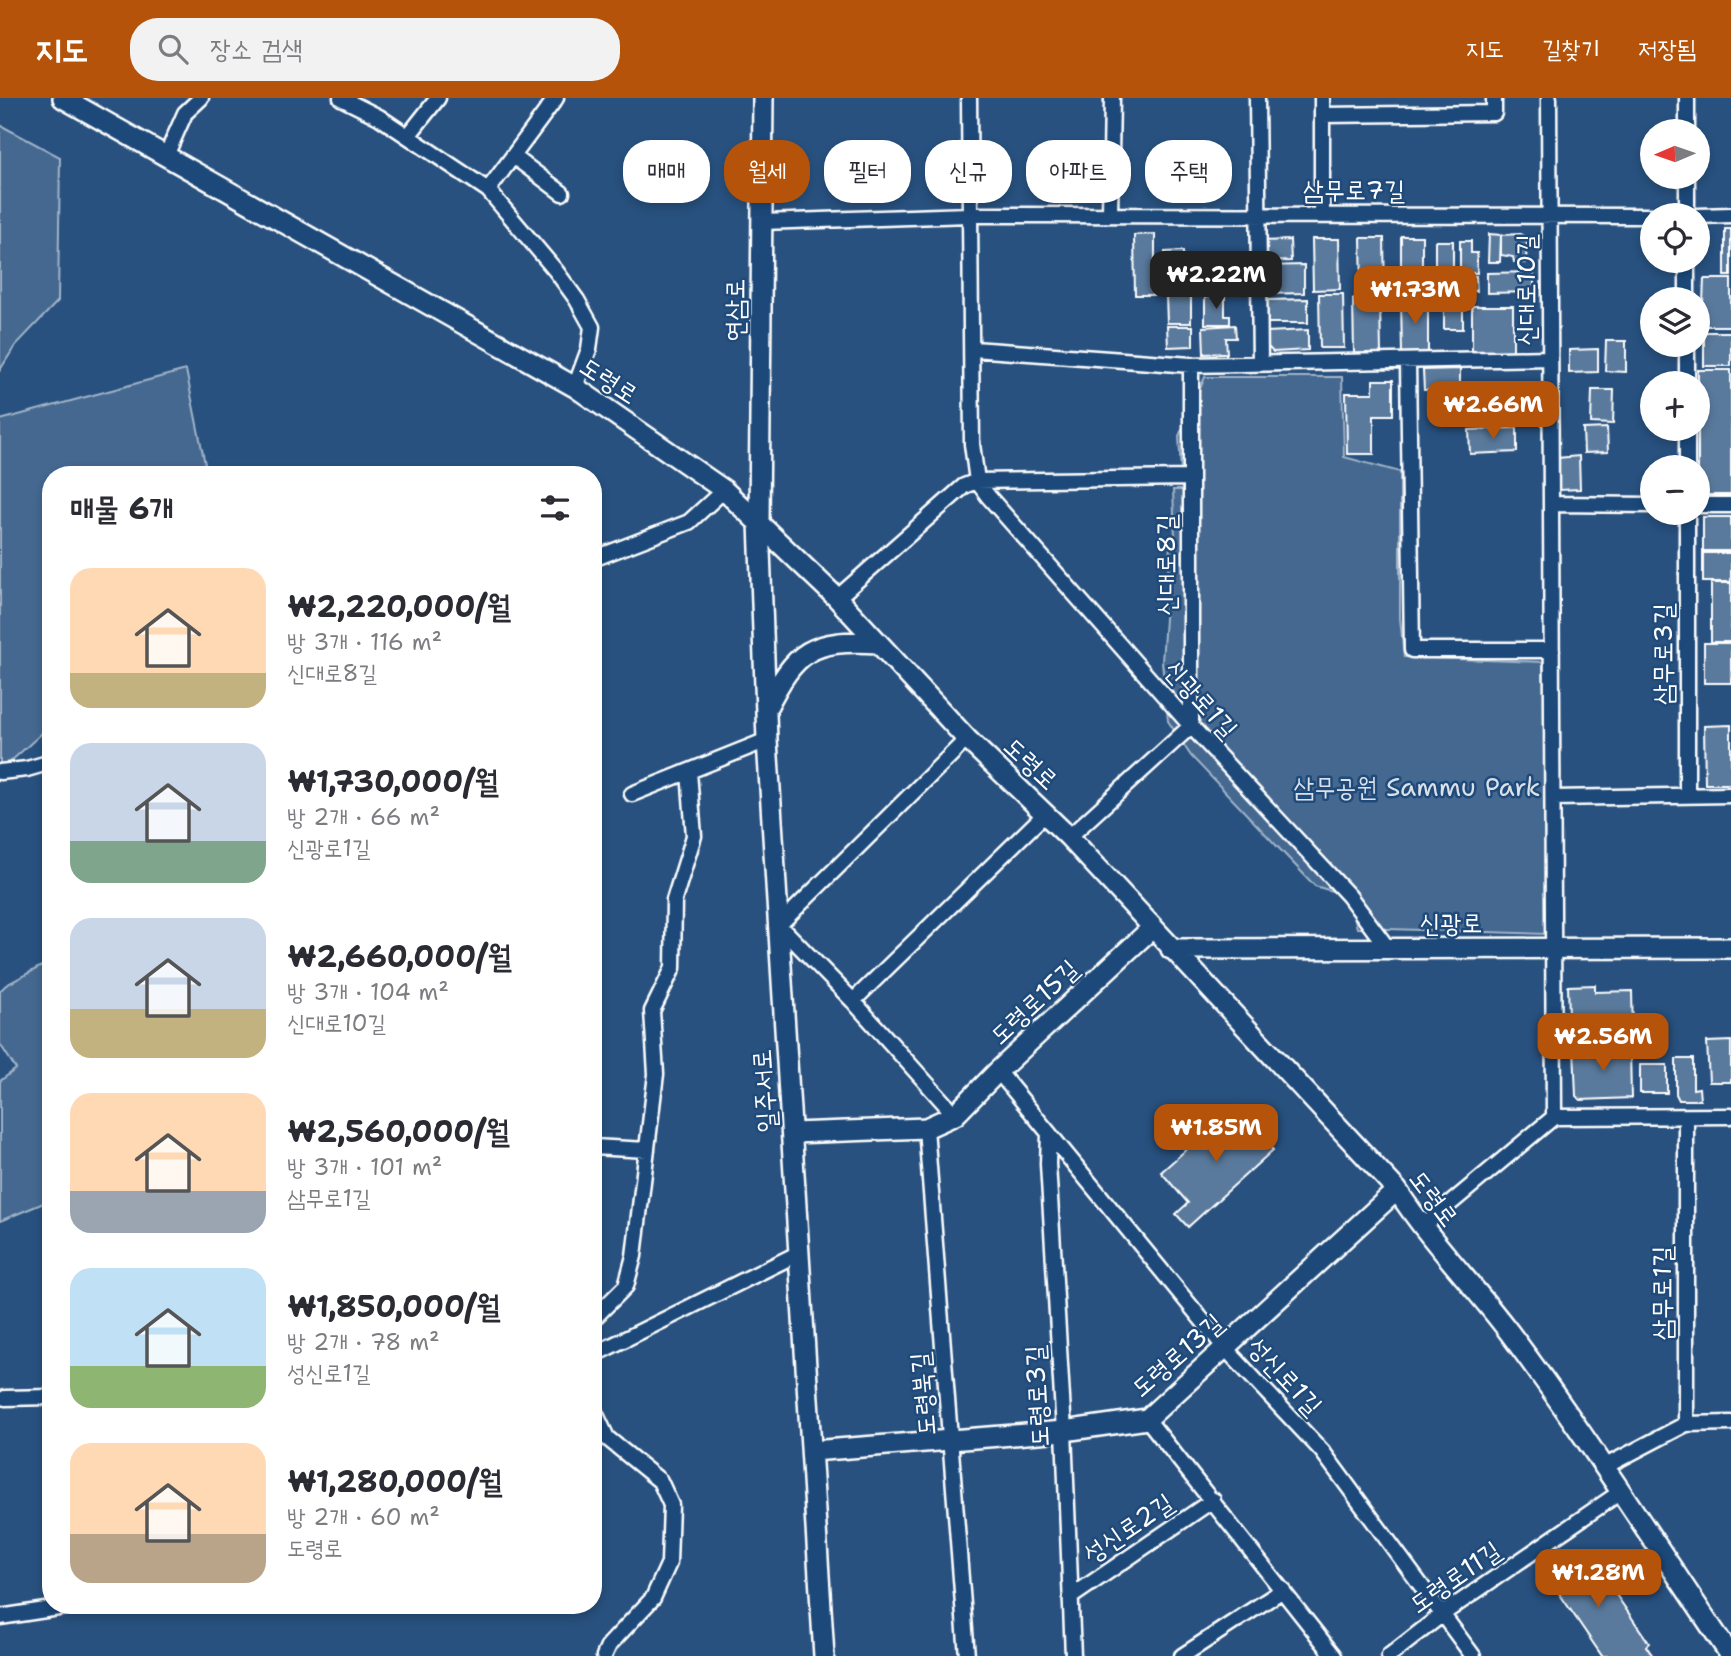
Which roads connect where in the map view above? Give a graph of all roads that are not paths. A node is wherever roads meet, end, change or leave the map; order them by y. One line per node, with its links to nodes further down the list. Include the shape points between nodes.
1 (63, 98): 17 (main road, 도령로)
2 (201, 98): 17 (street, via 185,113)
3 (341, 98): 16 (street)
4 (438, 98): 16 (street)
5 (556, 98): 18 (street)
6 (763, 98): 29 (main road, 연삼로)
7 (969, 98): 22 (street)
8 (1112, 98): 23 (street)
9 (1257, 98): 24 (street)
10 (1322, 98): 14 (street)
11 (1494, 98): 14 (street, via 1494,113)
12 (1549, 98): 26 (street, 신대로10길)
13 (1687, 98): 15 (street)
14 (1322, 115): 21 (street)
15 (1687, 119)
16 (408, 136): 19 (street)
17 (166, 156): 35 (main road, 도령로)
18 (513, 156): 19 (street); 20 (street)
19 (488, 190): 35 (street, via 556,271 592,327)
20 (562, 193)
21 (1322, 214): 24 (street, 삼무로7길); 26 (street, 삼무로7길)
22 (969, 215): 23 (street, 삼무로7길); 29 (street, 삼무로7길); 30 (street)
23 (1110, 215): 24 (street, 삼무로7길)
24 (1257, 215): 33 (street)
25 (1731, 215): 28 (street)
26 (1551, 216): 27 (street, 삼무로7길); 31 (street, 신대로10길)
27 (1640, 216)
28 (1710, 216)
29 (762, 222): 43 (main road, 연삼로)
30 (973, 349): 34 (street); 37 (street, via 972,444)
31 (1550, 358): 32 (street); 39 (street, 신대로10길)
32 (1408, 363): 33 (street); 48 (street, via 1412,650)
33 (1260, 364): 34 (street)
34 (1191, 365): 36 (street, 신대로8길)
35 (575, 387): 38 (main road, 도령로)
36 (1191, 478): 37 (street); 50 (street, 신대로8길)
37 (977, 481): 46 (street, via 964,486); 50 (street, 신광로1길)
38 (723, 490): 43 (main road, 도령로); 45 (street, via 689,522)
39 (1553, 504): 40 (street); 48 (street, 신대로10길)
40 (1640, 505)
41 (1710, 505): 42 (street)
42 (1731, 505)
43 (759, 522): 46 (main road, 도령로); 49 (main road, 일주서로)
44 (1687, 525): 57 (street, 삼무로3길)
45 (602, 556)
46 (837, 598): 47 (main road, 도령로)
47 (878, 643): 49 (main road, via 832,643 805,653 781,680); 51 (main road, 도령로)
48 (1552, 650): 59 (street, 신대로10길)
49 (766, 710): 52 (main road, 일주서로)
50 (1191, 726): 61 (street); 66 (street, 신광로1길, via 1349,896)
51 (967, 739): 60 (main road, 도령로); 62 (street)
52 (767, 740): 55 (street); 62 (main road, 일주서로)
53 (42, 765): 54 (street)
54 (0, 772)
55 (689, 772): 56 (street); 78 (street, via 694,836 674,900 673,968 652,1011 656,1074)
56 (632, 794)
57 (1687, 795): 58 (street); 59 (street)
58 (1731, 795)
59 (1553, 798): 67 (street, 신대로10길)
60 (1046, 813): 61 (main road, 도령로); 68 (street, 도령로)
61 (1069, 837): 63 (main road, 도령로)
62 (779, 925): 68 (street); 75 (main road, 일주서로)
63 (1151, 929): 65 (main road, 도령로); 69 (main road, 도령로15길)
64 (1731, 948): 67 (main road, 신광로)
65 (1171, 949): 66 (main road, 신광로); 79 (main road, 도령로)
66 (1389, 950): 67 (main road, 신광로)
67 (1553, 950): 72 (street, 신대로10길)
68 (853, 1001): 70 (street)
69 (998, 1071): 70 (main road, 도령로15길); 76 (street, 성신로1길)
70 (955, 1115): 74 (main road, 도령로15길)
71 (1731, 1116): 73 (street)
72 (1554, 1117): 73 (street); 80 (street)
73 (1686, 1117): 89 (street, 삼무로1길)
74 (926, 1128): 75 (main road, 도령로15길); 92 (street, 도령북길)
75 (793, 1133): 81 (main road, 일주서로)
76 (1049, 1133): 83 (street, 성신로1길); 91 (street, 도령로3길)
77 (602, 1147): 78 (street)
78 (648, 1150): 82 (street, via 626,1286)
79 (1397, 1190): 80 (main road, 도령로); 83 (main road, 도령로13길)
80 (1421, 1228): 94 (main road, 도령로, via 1508,1331)
81 (799, 1253): 84 (street); 93 (main road, 일주서로)
82 (602, 1310)
83 (1225, 1348): 87 (main road, 도령로13길); 100 (street, 성신로1길, via 1322,1451)
84 (602, 1351)
85 (42, 1396): 86 (street)
86 (5, 1398)
87 (1147, 1419): 91 (main road, 도령로13길); 96 (street, 성신로2길)
88 (1731, 1423): 89 (street)
89 (1686, 1424): 94 (street)
90 (602, 1427): 102 (street, via 607,1438 660,1482 671,1505 669,1563 653,1598)
91 (1064, 1431): 92 (main road, 도령로13길); 98 (street, 도령로3길)
92 (951, 1439): 93 (main road, 도령로13길); 104 (street, 도령북길)
93 (812, 1451): 103 (main road, 일주서로)
94 (1604, 1467): 95 (main road, 도령로)
95 (1619, 1493): 100 (street, 도령로11길); 110 (main road, 도령로)
96 (1213, 1500): 97 (street, 성신로2길); 98 (street, 성신로2길)
97 (1283, 1590): 106 (street); 107 (street, 성신로2길)
98 (1071, 1597): 105 (street, 도령로3길)
99 (42, 1611): 101 (street)
100 (1444, 1613): 108 (street, 도령로11길); 109 (street, 성신로1길)
101 (0, 1617)
102 (604, 1656)
103 (824, 1656)
104 (967, 1656)
105 (1073, 1656)
106 (1182, 1656)
107 (1335, 1656)
108 (1389, 1656)
109 (1473, 1656)
110 (1731, 1656)

